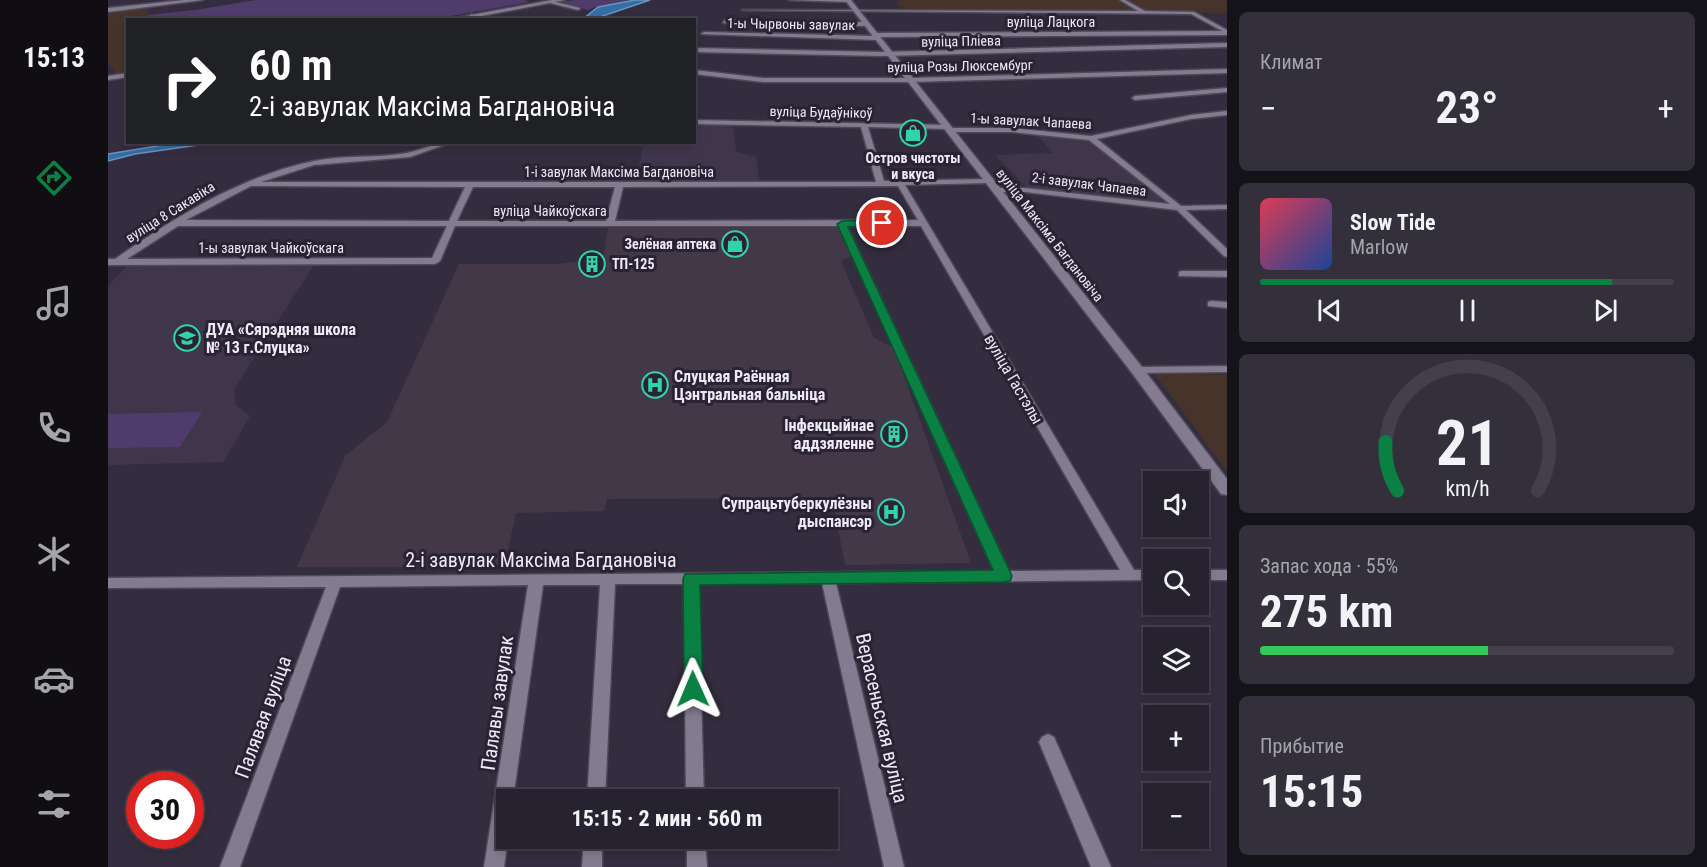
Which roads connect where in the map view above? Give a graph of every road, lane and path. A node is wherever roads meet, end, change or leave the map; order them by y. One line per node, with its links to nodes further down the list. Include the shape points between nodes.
1 (200, 0): 6 (main road)
2 (562, 0): 7 (main road)
3 (791, 0): 4 (street)
4 (848, 0): 12 (main road, вуліца Максіма Багдановіча)
5 (1122, 0): 13 (street)
6 (180, 1): 10 (main road)
7 (552, 2): 9 (street); 14 (main road)
8 (759, 2): 11 (street)
9 (578, 9)
10 (108, 10)
11 (744, 10): 12 (street); 17 (street)
12 (858, 12): 13 (street); 18 (main road, вуліца Максіма Багдановіча)
13 (1145, 13): 19 (street, via 1192,13)
14 (472, 15): 15 (main road); 16 (street)
15 (458, 18)
16 (479, 18)
17 (725, 22): 18 (street); 20 (street)
18 (867, 24): 21 (main road, вуліца Максіма Багдановіча)
19 (1227, 33): 21 (street, вуліца Лацкога)
20 (704, 34): 21 (street, 1-ы Чырвоны завулак); 22 (street)
21 (876, 37): 25 (main road, вуліца Максіма Багдановіча)
22 (696, 39)
23 (1227, 45): 25 (street, вуліца Пліева)
24 (696, 50): 25 (street, вуліца Пліева)
25 (891, 54): 30 (main road, вуліца Максіма Багдановіча)
26 (1227, 71): 30 (street, вуліца Розы Люксембург)
27 (696, 72): 30 (street, вуліца Розы Люксембург, via 763,80)
28 (126, 75): 29 (main road)
29 (108, 78)
30 (910, 80): 38 (main road, вуліца Максіма Багдановіча)
31 (1227, 90): 32 (street)
32 (1135, 98)
33 (1227, 113): 34 (street, 1-ы завулак Чапаева)
34 (1216, 115): 35 (street, 1-ы завулак Чапаева); 39 (street, 1-ы завулак Чапаева)
35 (1227, 119)
36 (696, 122): 37 (street, вуліца Будаўнікоў)
37 (864, 125): 38 (street, вуліца Будаўнікоў); 43 (street)
38 (948, 128): 39 (street, 1-ы завулак Чапаева); 44 (main road, вуліца Максіма Багдановіча)
39 (1091, 138): 48 (street, 2-і завулак Чапаева)
40 (443, 144): 42 (street, вуліца 8 Сакавіка, via 399,157 313,163)
41 (900, 183): 43 (street, 1-і завулак Максіма Багдановіча); 44 (street, 1-і завулак Максіма Багдановіча); 50 (street, вуліца Гастэлы)
42 (249, 184): 45 (street, 1-і завулак Максіма Багдановіча); 49 (street, вуліца 8 Сакавіка, via 214,199)
43 (881, 184): 46 (street, 1-і завулак Максіма Багдановіча)
44 (992, 185): 48 (street, 2-і завулак Чапаева); 61 (main road, вуліца Максіма Багдановіча)
45 (469, 186): 46 (street, 1-і завулак Максіма Багдановіча); 51 (street)
46 (619, 186): 52 (street)
47 (1227, 207): 48 (street, 2-і завулак Чапаева)
48 (1179, 208): 54 (street)
49 (178, 222): 51 (street, вуліца Чайкоўскага); 55 (street, вуліца 8 Сакавіка)
50 (922, 223): 53 (street, вуліца Чайкоўскага); 64 (street, вуліца Гастэлы)
51 (453, 224): 52 (street, вуліца Чайкоўскага); 55 (street, 1-ы завулак Чайкоўскага, via 435,261)
52 (610, 224): 53 (street, вуліца Чайкоўскага)
53 (842, 224): 67 (street)
54 (1227, 254)
55 (112, 262)
56 (1182, 273): 57 (street)
57 (1227, 274)
58 (1210, 304): 59 (street)
59 (1227, 305)
60 (1227, 369): 61 (street)
61 (1137, 370): 62 (main road, вуліца Максіма Багдановіча)
62 (1227, 490)
63 (1227, 574): 66 (street)
64 (1130, 575): 65 (street, 2-і завулак Максіма Багдановіча); 67 (street, 2-і завулак Максіма Багдановіча)
65 (1143, 575)
66 (1209, 575)
67 (1004, 576): 68 (street, 2-і завулак Максіма Багдановіча)
68 (828, 578): 70 (street, 2-і завулак Максіма Багдановіча); 83 (street, Верасеньская вуліца)
69 (608, 579): 70 (street, 2-і завулак Максіма Багдановіча); 71 (street, 2-і завулак Максіма Багдановіча); 75 (street)
70 (691, 579): 76 (street)
71 (536, 580): 72 (street, 2-і завулак Максіма Багдановіча); 80 (street, Палявы завулак)
72 (335, 581): 73 (street, 2-і завулак Максіма Багдановіча); 79 (street, Палявая вуліца)
73 (108, 583)
74 (1048, 742): 84 (street)
75 (597, 789)
76 (695, 789)
77 (593, 849): 81 (street)
78 (696, 849): 82 (street)
79 (230, 867)
80 (494, 867)
81 (592, 867)
82 (697, 867)
83 (894, 867)
84 (1101, 867)

